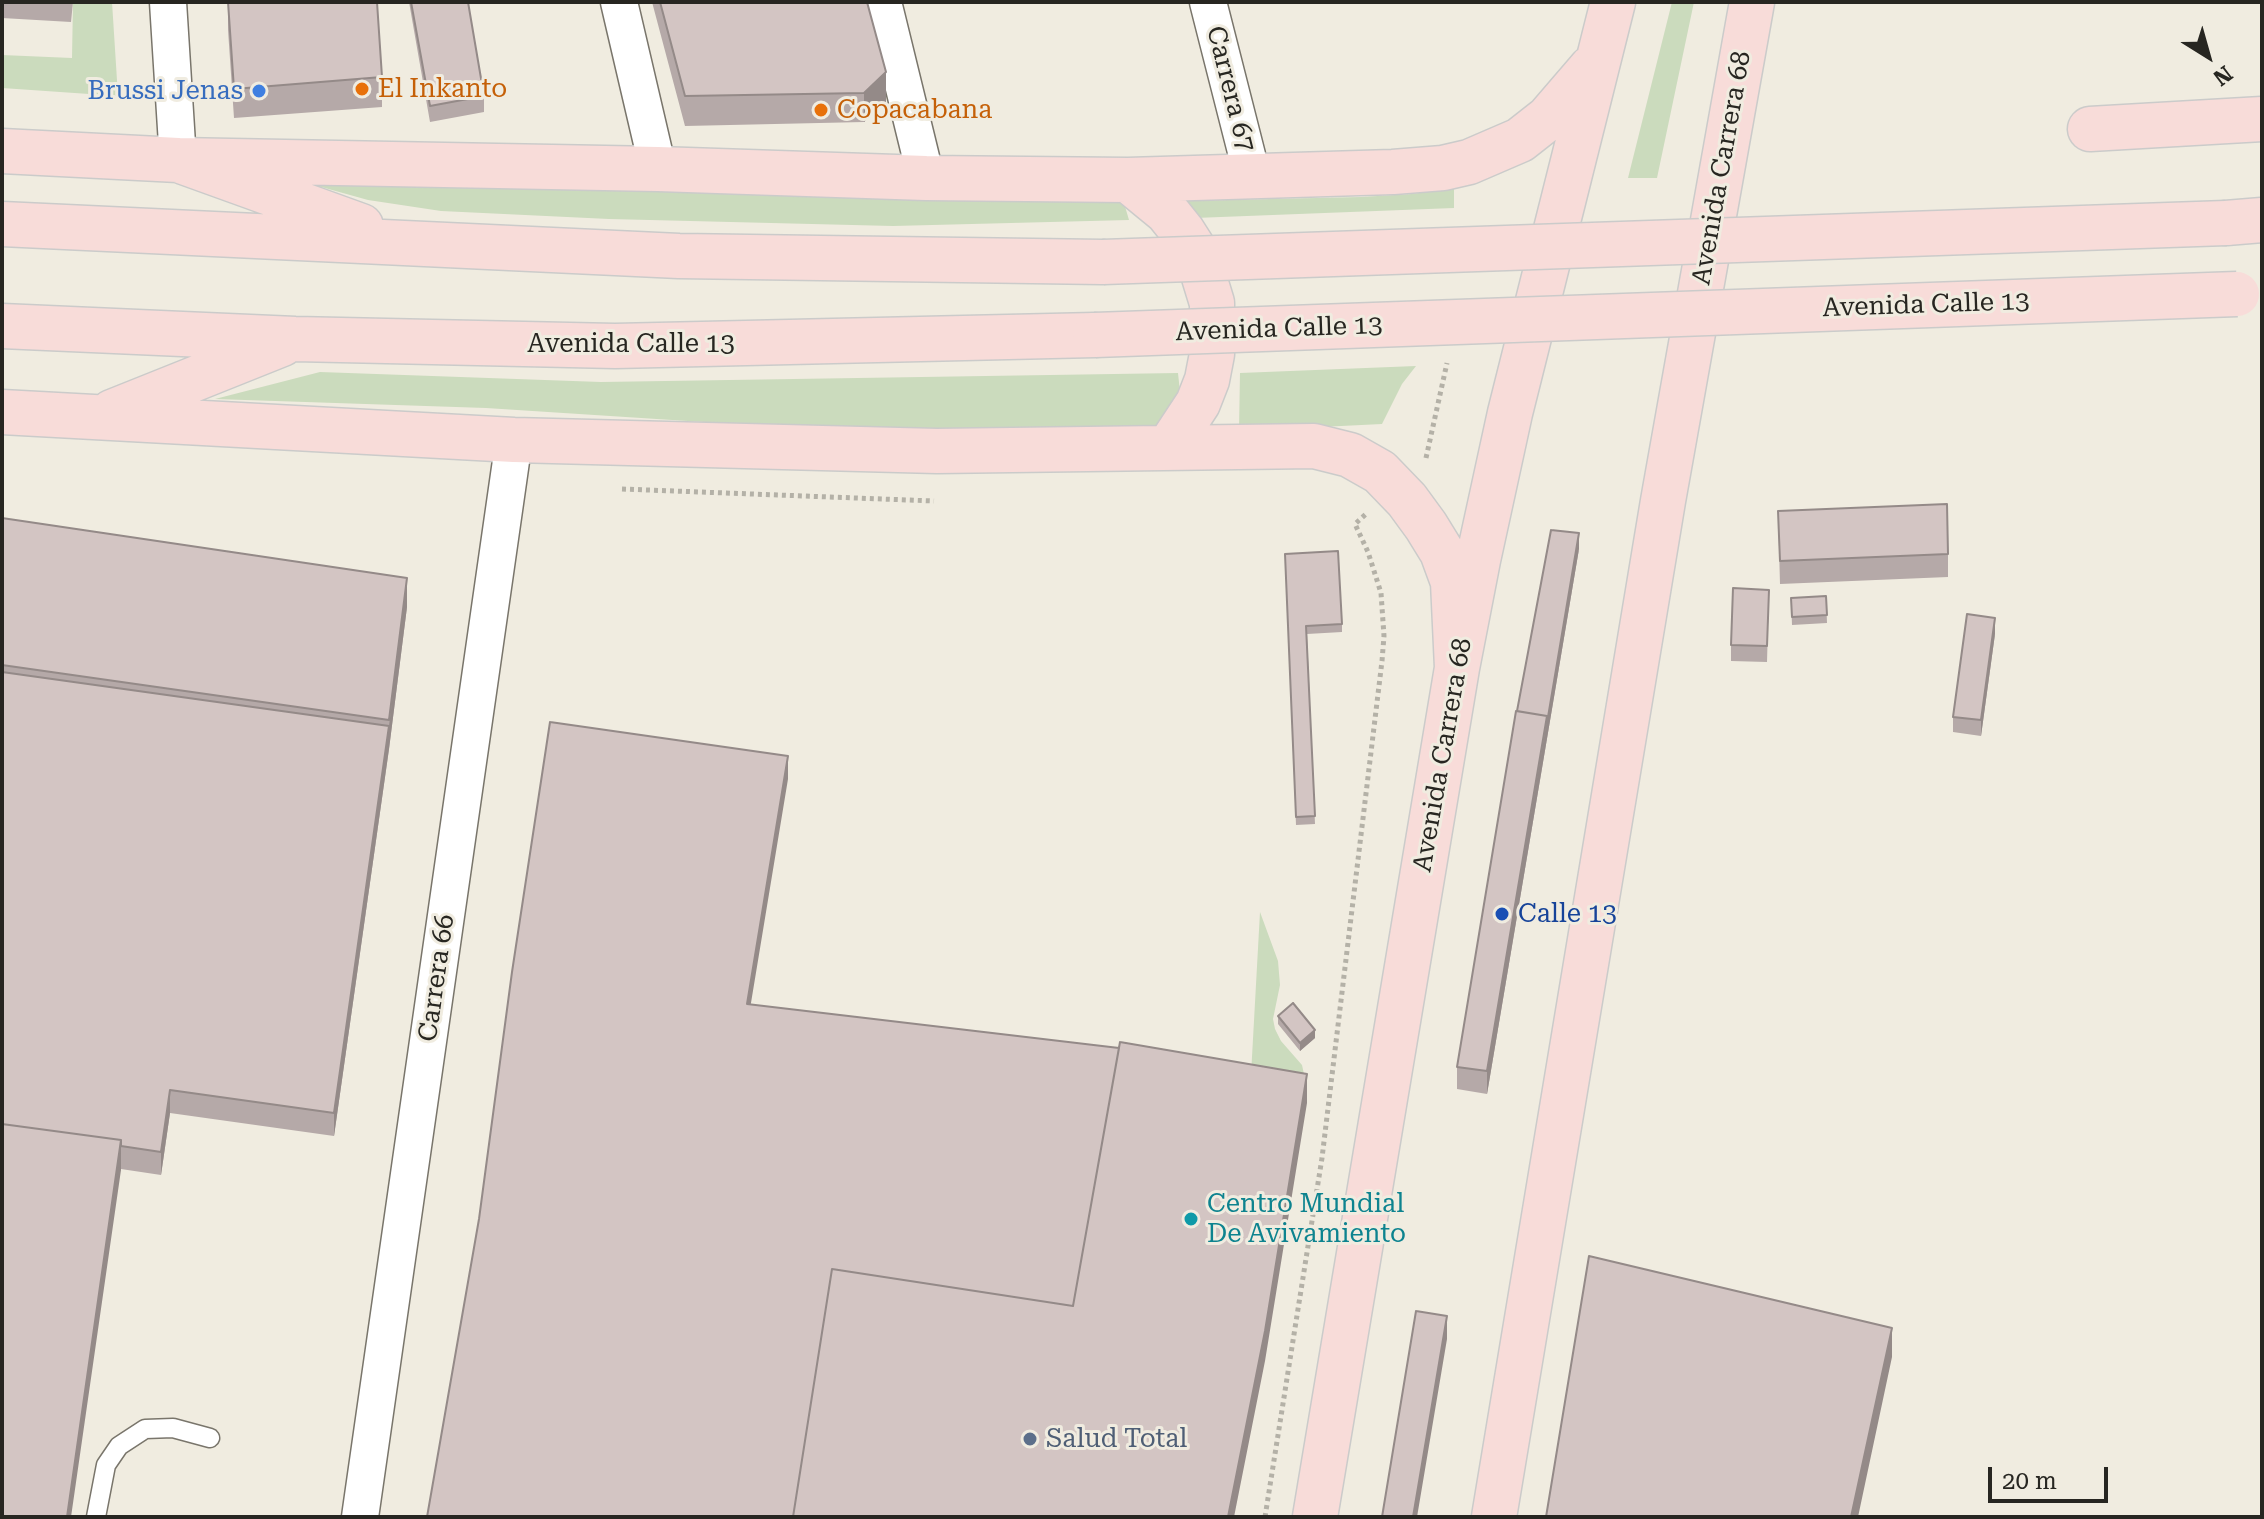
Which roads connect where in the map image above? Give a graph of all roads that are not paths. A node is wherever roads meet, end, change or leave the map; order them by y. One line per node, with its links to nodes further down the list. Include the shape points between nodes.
1 (168, 2): 11 (street)
2 (619, 2): 12 (street)
3 (883, 2): 14 (street)
4 (1208, 2): 13 (street, Carrera 67)
5 (1613, 2): 7 (main road, Avenida Carrera 68)
6 (1752, 2): 31 (main road, Avenida Carrera 68)
7 (1598, 59): 13 (main road, via 1539,126 1469,162 1393,172); 26 (main road, Avenida Carrera 68, via 1510,413)
8 (2262, 119): 9 (main road)
9 (2090, 129)
10 (2, 151): 11 (main road)
11 (178, 160): 12 (main road); 18 (main road)
12 (658, 169): 14 (main road)
13 (1252, 175): 15 (main road)
14 (926, 178): 15 (main road)
15 (1128, 180): 25 (main road, via 1183,232 1202,266 1212,303 1207,380)
16 (2244, 222): 18 (main road, bridge, via 1103,262 679,256)
17 (2, 224): 18 (main road)
18 (400, 241)
19 (2250, 294): 21 (main road, Avenida Calle 13, bridge, via 1095,335 615,346)
20 (2, 326): 21 (main road, Avenida Calle 13)
21 (295, 339): 23 (main road, Avenida Calle 13)
22 (2, 412): 23 (main road, Avenida Calle 13)
23 (99, 418): 24 (main road)
24 (514, 440): 25 (main road, via 937,451); 29 (street, Carrera 66)
25 (1169, 447): 26 (main road, via 1314,446 1350,455 1380,472 1407,500 1442,552 1453,582)
26 (1457, 668): 30 (main road, Avenida Carrera 68)
27 (210, 1438): 28 (lane, via 173,1428 145,1429 119,1446 106,1465)
28 (96, 1517)
29 (360, 1517)
30 (1315, 1517)
31 (1494, 1517)

